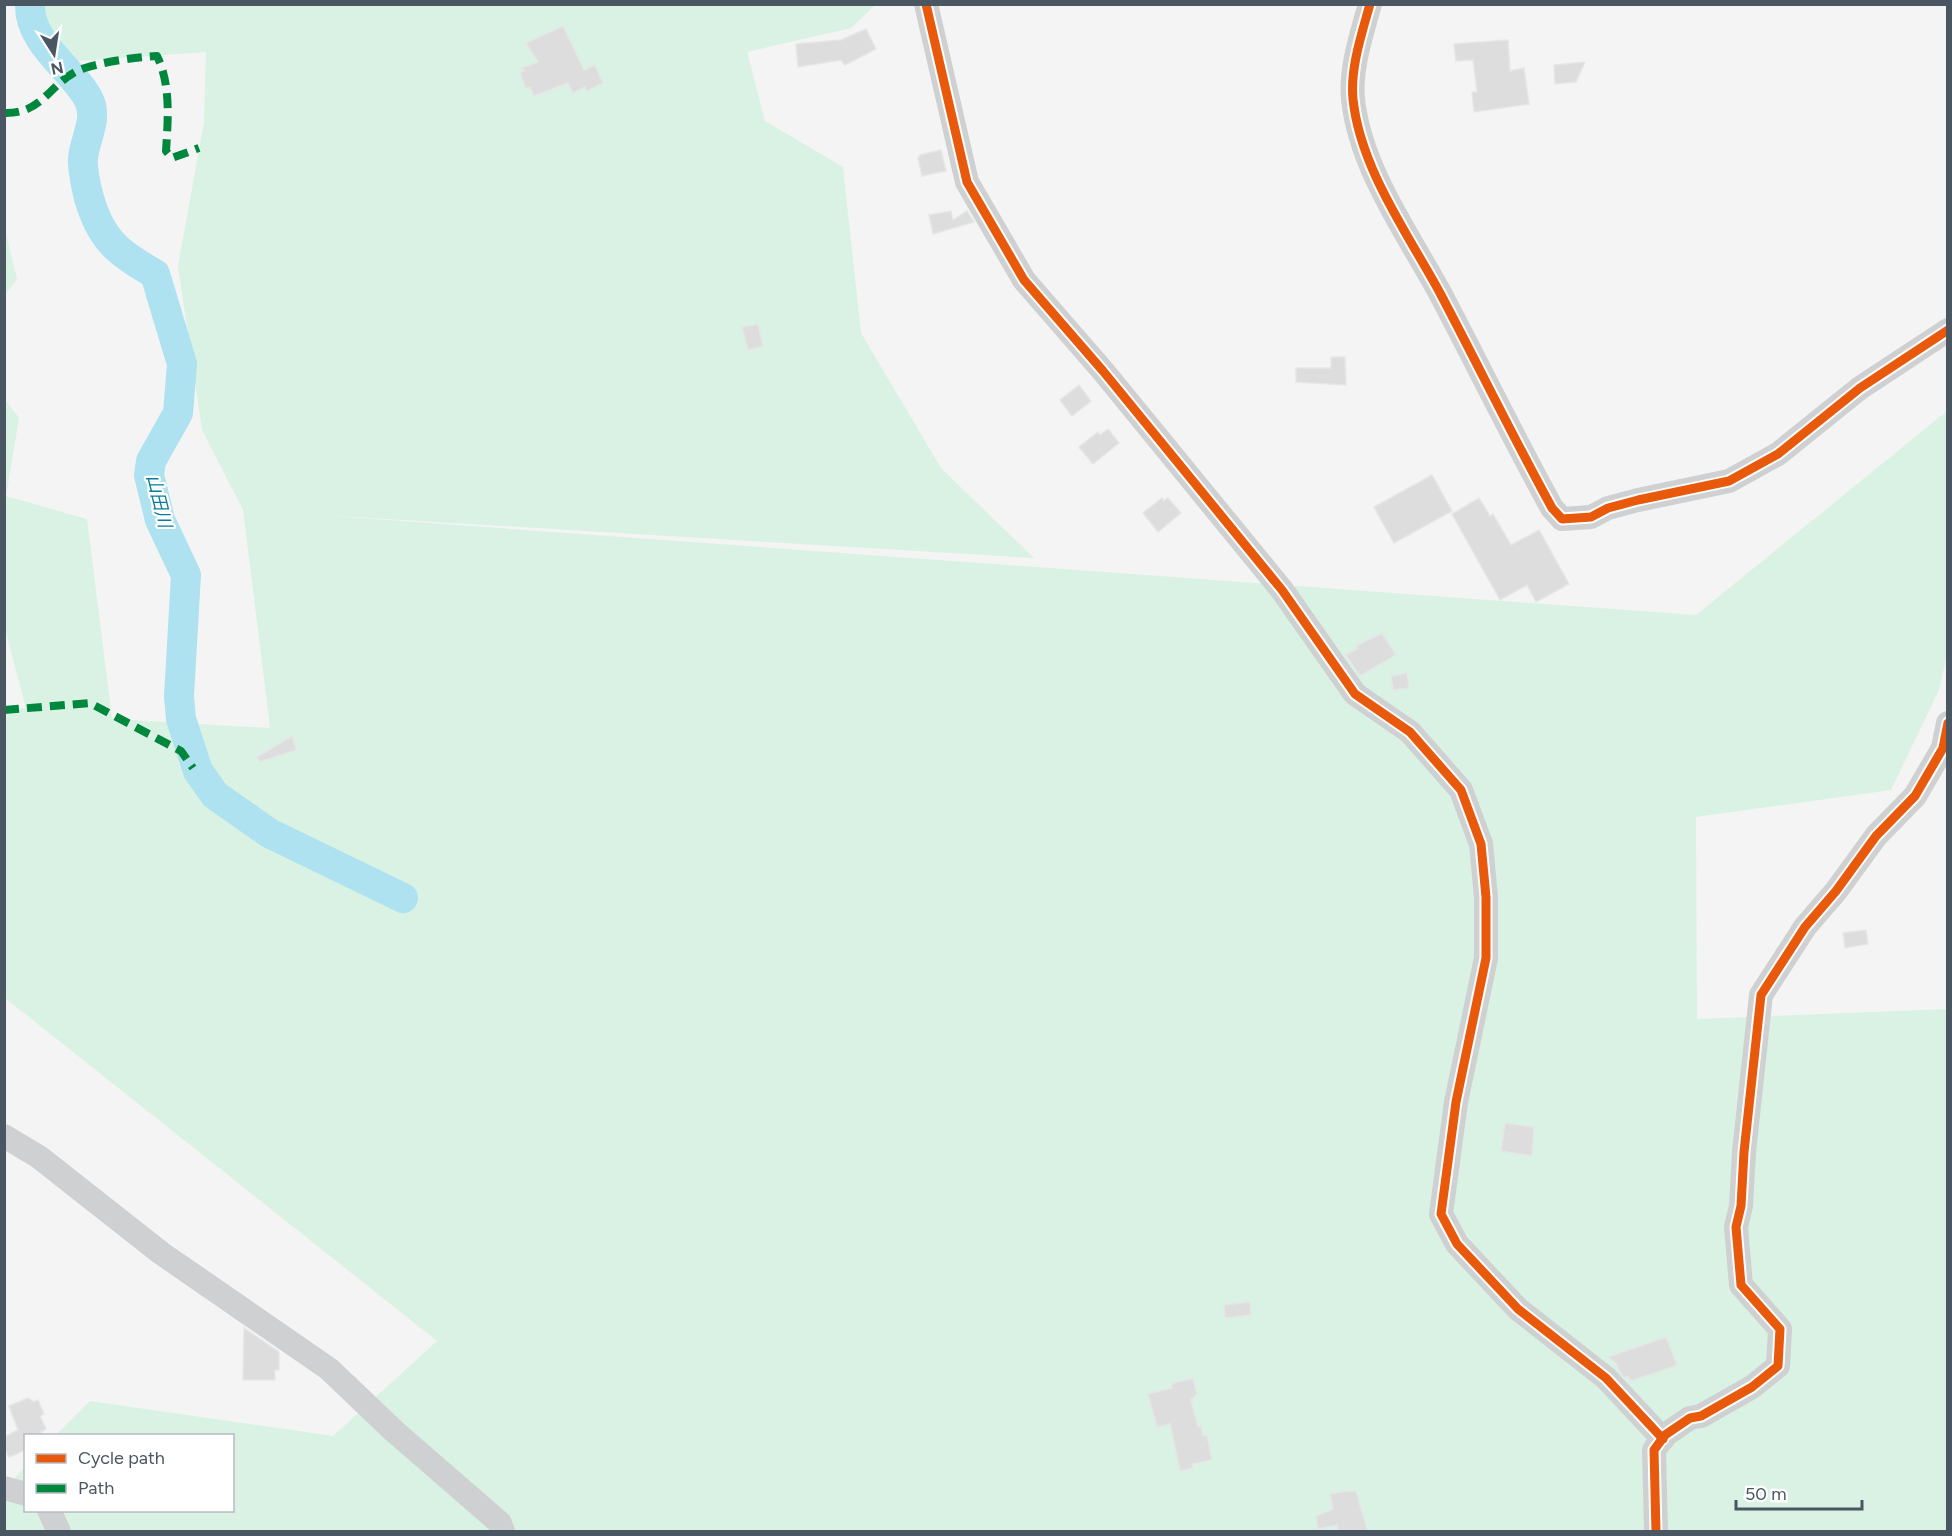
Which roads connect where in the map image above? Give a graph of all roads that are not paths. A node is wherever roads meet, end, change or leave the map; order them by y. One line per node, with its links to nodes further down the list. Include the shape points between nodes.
1 (926, 4): 6 (street, via 967,182 1024,280 1282,590 1355,694 1410,732 1461,790 1481,844 1486,958 1455,1102 1441,1214 1457,1244 1518,1309 1606,1378)
2 (1370, 4): 3 (street, via 1359,42 1353,96 1357,124 1382,190 1546,499 1562,519 1591,516 1638,500 1729,481 1778,454 1860,388)
3 (1947, 330)
4 (1947, 723): 6 (street, via 1943,747 1915,796 1876,836 1805,927 1761,995 1736,1227 1741,1285 1780,1329 1778,1366 1752,1387 1701,1416 1690,1418)
5 (4, 1136): 11 (street, via 39,1157 161,1253 329,1370 500,1523)
6 (1663, 1439): 12 (street, via 1654,1450)
7 (4, 1488): 8 (street)
8 (24, 1493)
9 (50, 1512): 10 (street)
10 (59, 1532)
11 (503, 1532)
12 (1656, 1532)

